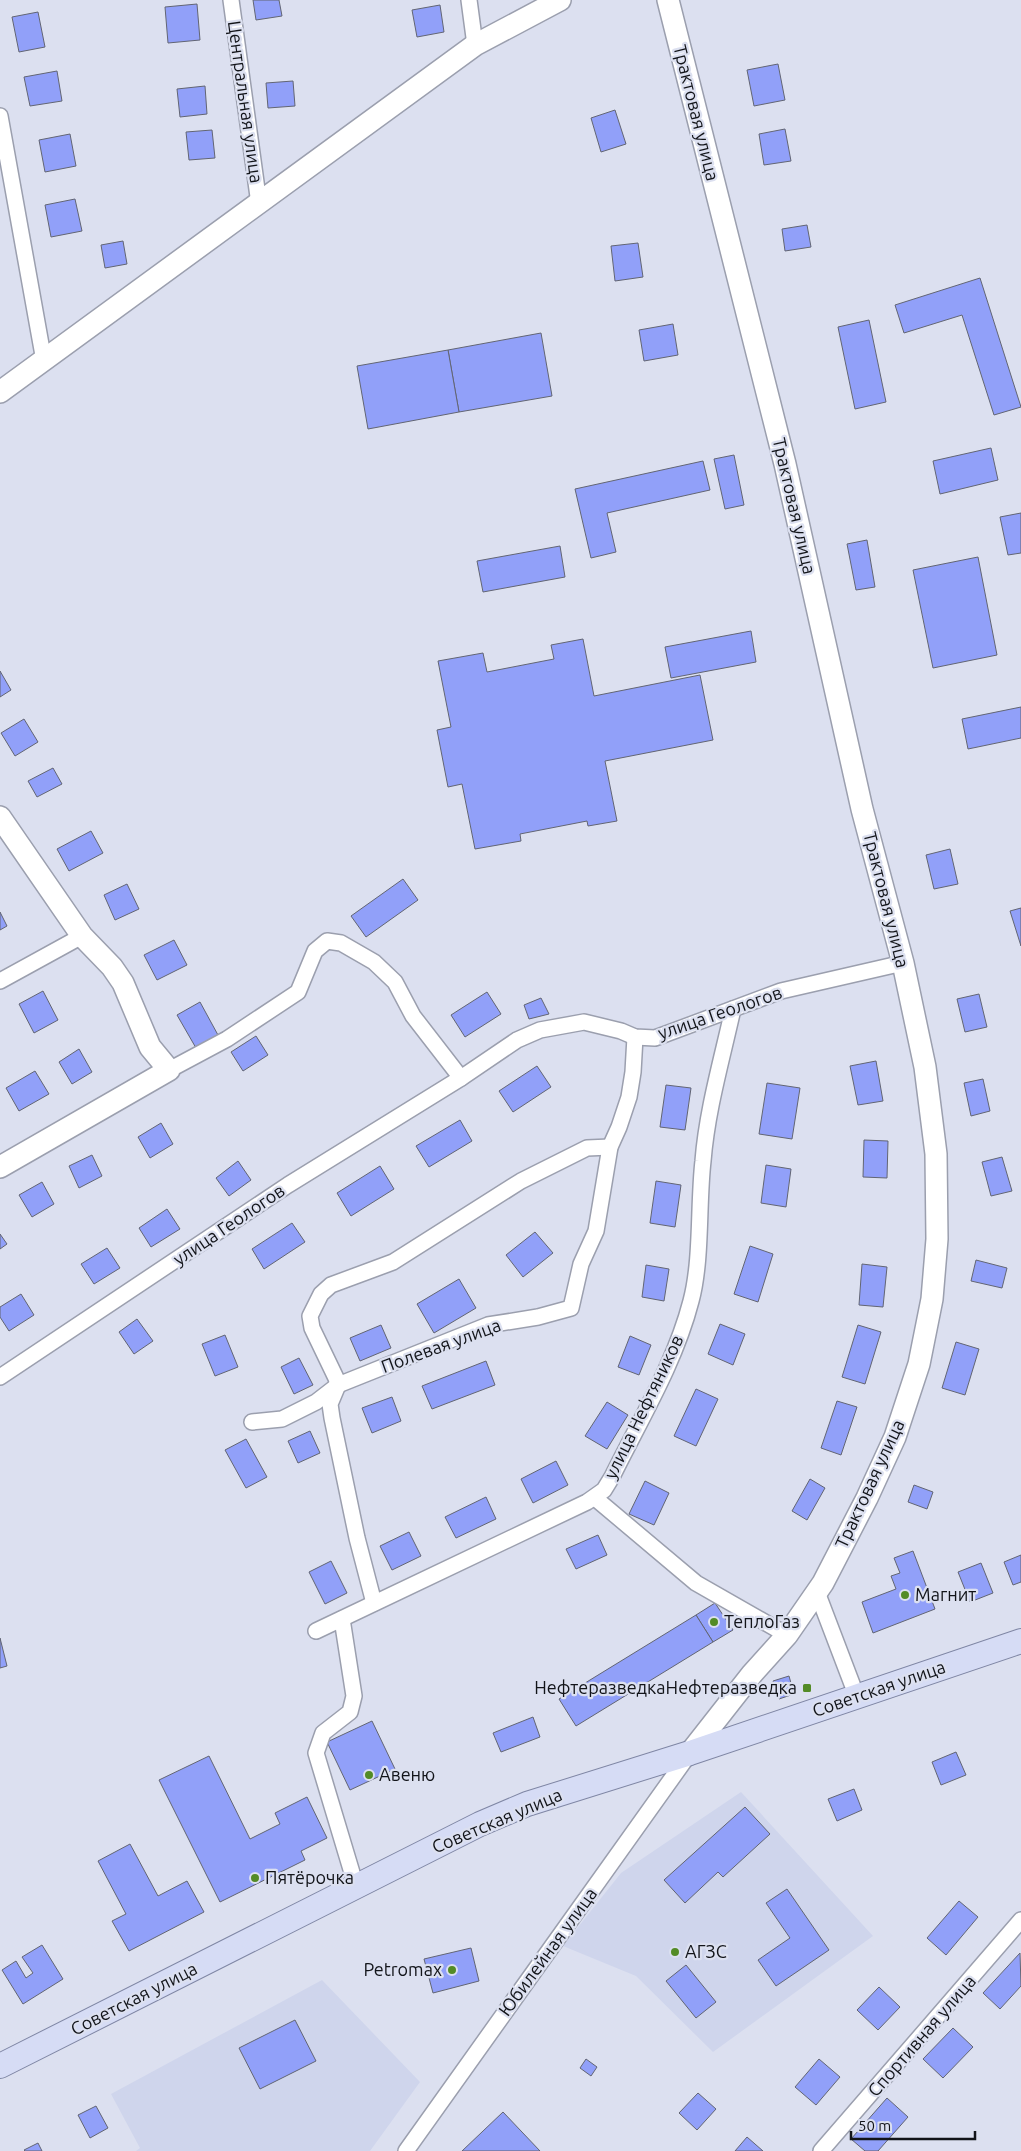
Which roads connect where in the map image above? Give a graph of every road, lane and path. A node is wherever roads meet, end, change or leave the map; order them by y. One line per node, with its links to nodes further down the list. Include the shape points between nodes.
1 (231, 0): 7 (street, Центральная улица)
2 (469, 0): 5 (street)
3 (560, 0): 5 (street)
4 (668, 0): 12 (street, Трактовая улица, via 785,464 862,808)
5 (475, 45): 7 (street)
6 (0, 116): 8 (street)
7 (260, 204): 8 (street)
8 (44, 361): 9 (street)
9 (0, 392)
10 (0, 817): 11 (street)
11 (82, 936): 13 (street); 16 (street, via 123,983 150,1047)
12 (903, 963): 14 (street, улица Геологов, via 781,991); 24 (street, Трактовая улица, via 925,1067 936,1154 937,1239 932,1300 919,1364 895,1437)
13 (0, 981)
14 (733, 1008): 15 (street, улица Геологов, via 655,1038); 23 (street, улица Нефтяников, via 705,1144 692,1299 672,1357 612,1477)
15 (635, 1037): 17 (street, улица Геологов, via 621,1030 584,1022 540,1030 517,1040); 18 (street, Полевая улица, via 629,1097)
16 (170, 1070): 17 (street, via 227,1039 298,992 315,951 327,941 341,943 374,962 395,982 412,1016); 19 (street)
17 (460, 1078): 20 (street, улица Геологов, via 288,1185)
18 (610, 1147): 21 (street, Полевая улица, via 596,1231 582,1264 571,1308 488,1325); 21 (street, via 587,1148 521,1181 393,1262 331,1285 321,1294 310,1316 312,1328)
19 (0, 1167)
20 (0, 1377)
21 (338, 1385): 22 (street, Полевая улица, via 316,1402 282,1419); 25 (street, via 330,1404 332,1418)
22 (252, 1422)
23 (595, 1498): 25 (street, улица Нефтяников); 28 (street, via 696,1583)
24 (817, 1592): 28 (street, Трактовая улица); 30 (street)
25 (374, 1603): 26 (street, улица Нефтяников)
26 (342, 1619): 27 (street, улица Нефтяников); 32 (street, via 354,1696 350,1712 323,1733 316,1753)
27 (316, 1631)
28 (787, 1635): 31 (street, Трактовая улица)
29 (1021, 1641): 30 (main road, Советская улица)
30 (857, 1697): 31 (main road, Советская улица)
31 (690, 1753): 32 (main road, Советская улица, via 527,1804); 35 (street, Юбилейная улица)
32 (356, 1886): 34 (main road, Советская улица)
33 (1021, 1920): 36 (street, Спортивная улица)
34 (0, 2066)
35 (406, 2151)
36 (821, 2151)

